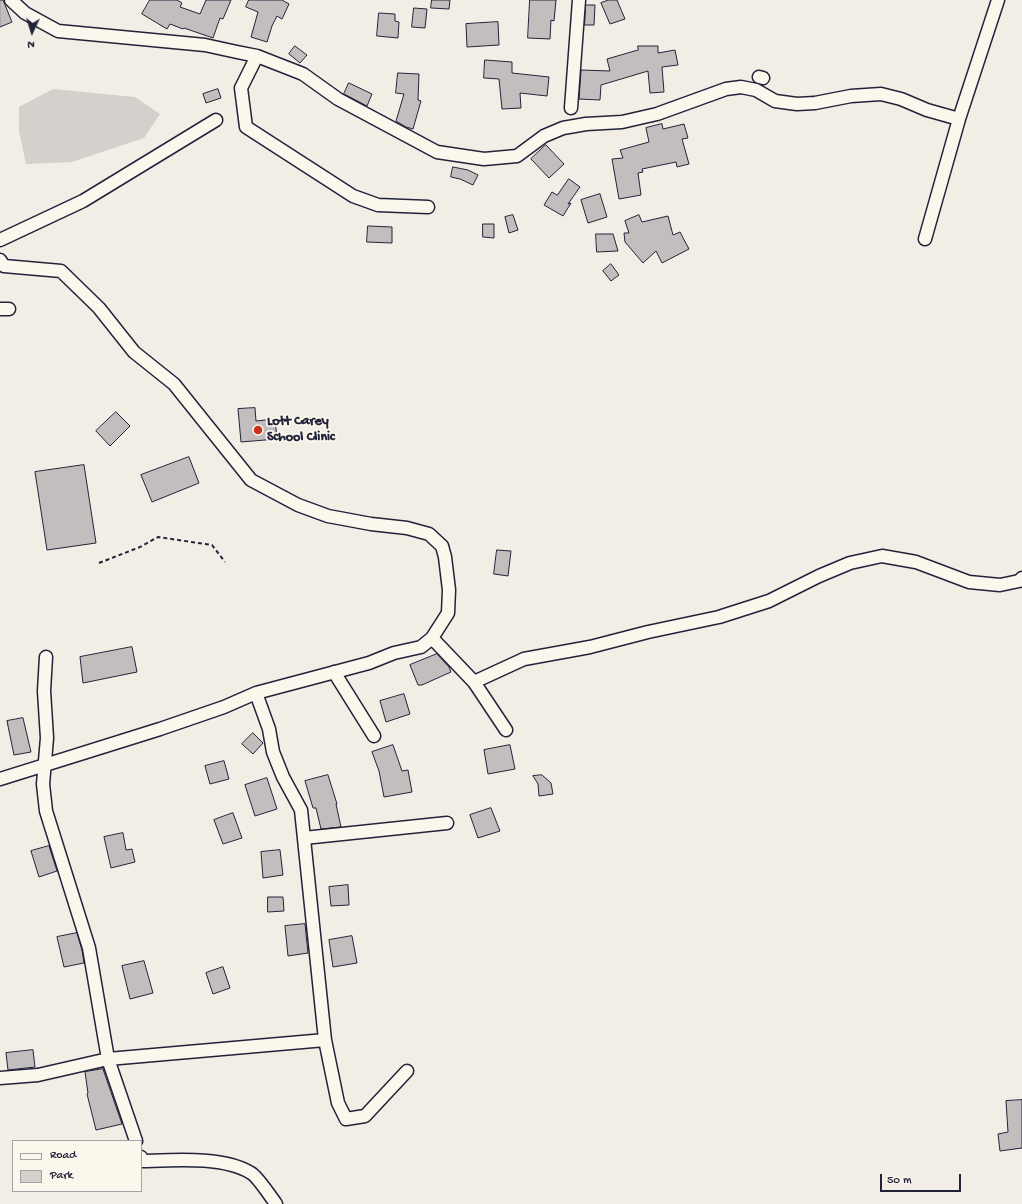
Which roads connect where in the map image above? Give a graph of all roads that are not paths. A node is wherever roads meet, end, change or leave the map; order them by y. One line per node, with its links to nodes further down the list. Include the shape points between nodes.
1 (10, 0): 4 (street, via 24,12 58,31 205,45)
2 (580, 0): 5 (street)
3 (998, 0): 6 (street)
4 (257, 56): 6 (street, via 303,74 338,100 437,152 484,159 517,156 544,136 564,128 622,122 656,114 726,89 741,87 756,90 775,101 797,104 881,94); 8 (street, via 241,88 246,127 352,196 378,205)
5 (572, 108)
6 (959, 119): 9 (street)
7 (216, 120): 10 (street, via 83,201)
8 (428, 206)
9 (925, 239)
10 (0, 240)
11 (0, 260): 13 (street, via 4,266 61,271 99,308 134,352 174,384 251,480 298,505 328,516 407,528 429,534 442,546 449,590 448,613)
12 (1022, 578): 16 (street, via 1000,585 969,582 916,562 882,556 850,563 769,601 719,617 648,632 590,648 524,659)
13 (432, 638): 15 (street, via 421,647); 16 (street)
14 (46, 657): 20 (street)
15 (334, 672): 17 (street); 19 (street)
16 (474, 682): 18 (street)
17 (256, 693): 20 (street, via 160,729); 23 (street, via 269,729 273,752 301,810)
18 (506, 730)
19 (374, 736)
20 (45, 765): 21 (street); 25 (street, via 43,784 46,811 89,948)
21 (0, 779)
22 (447, 823): 23 (street)
23 (304, 838): 24 (street)
24 (326, 1040): 25 (street); 26 (street, via 338,1103 346,1119 365,1116)
25 (108, 1059): 27 (street, via 38,1075); 28 (street)
26 (407, 1072)
27 (0, 1078)
28 (136, 1140)
29 (142, 1159): 30 (street, via 211,1161 233,1165 252,1173)
30 (276, 1204)

